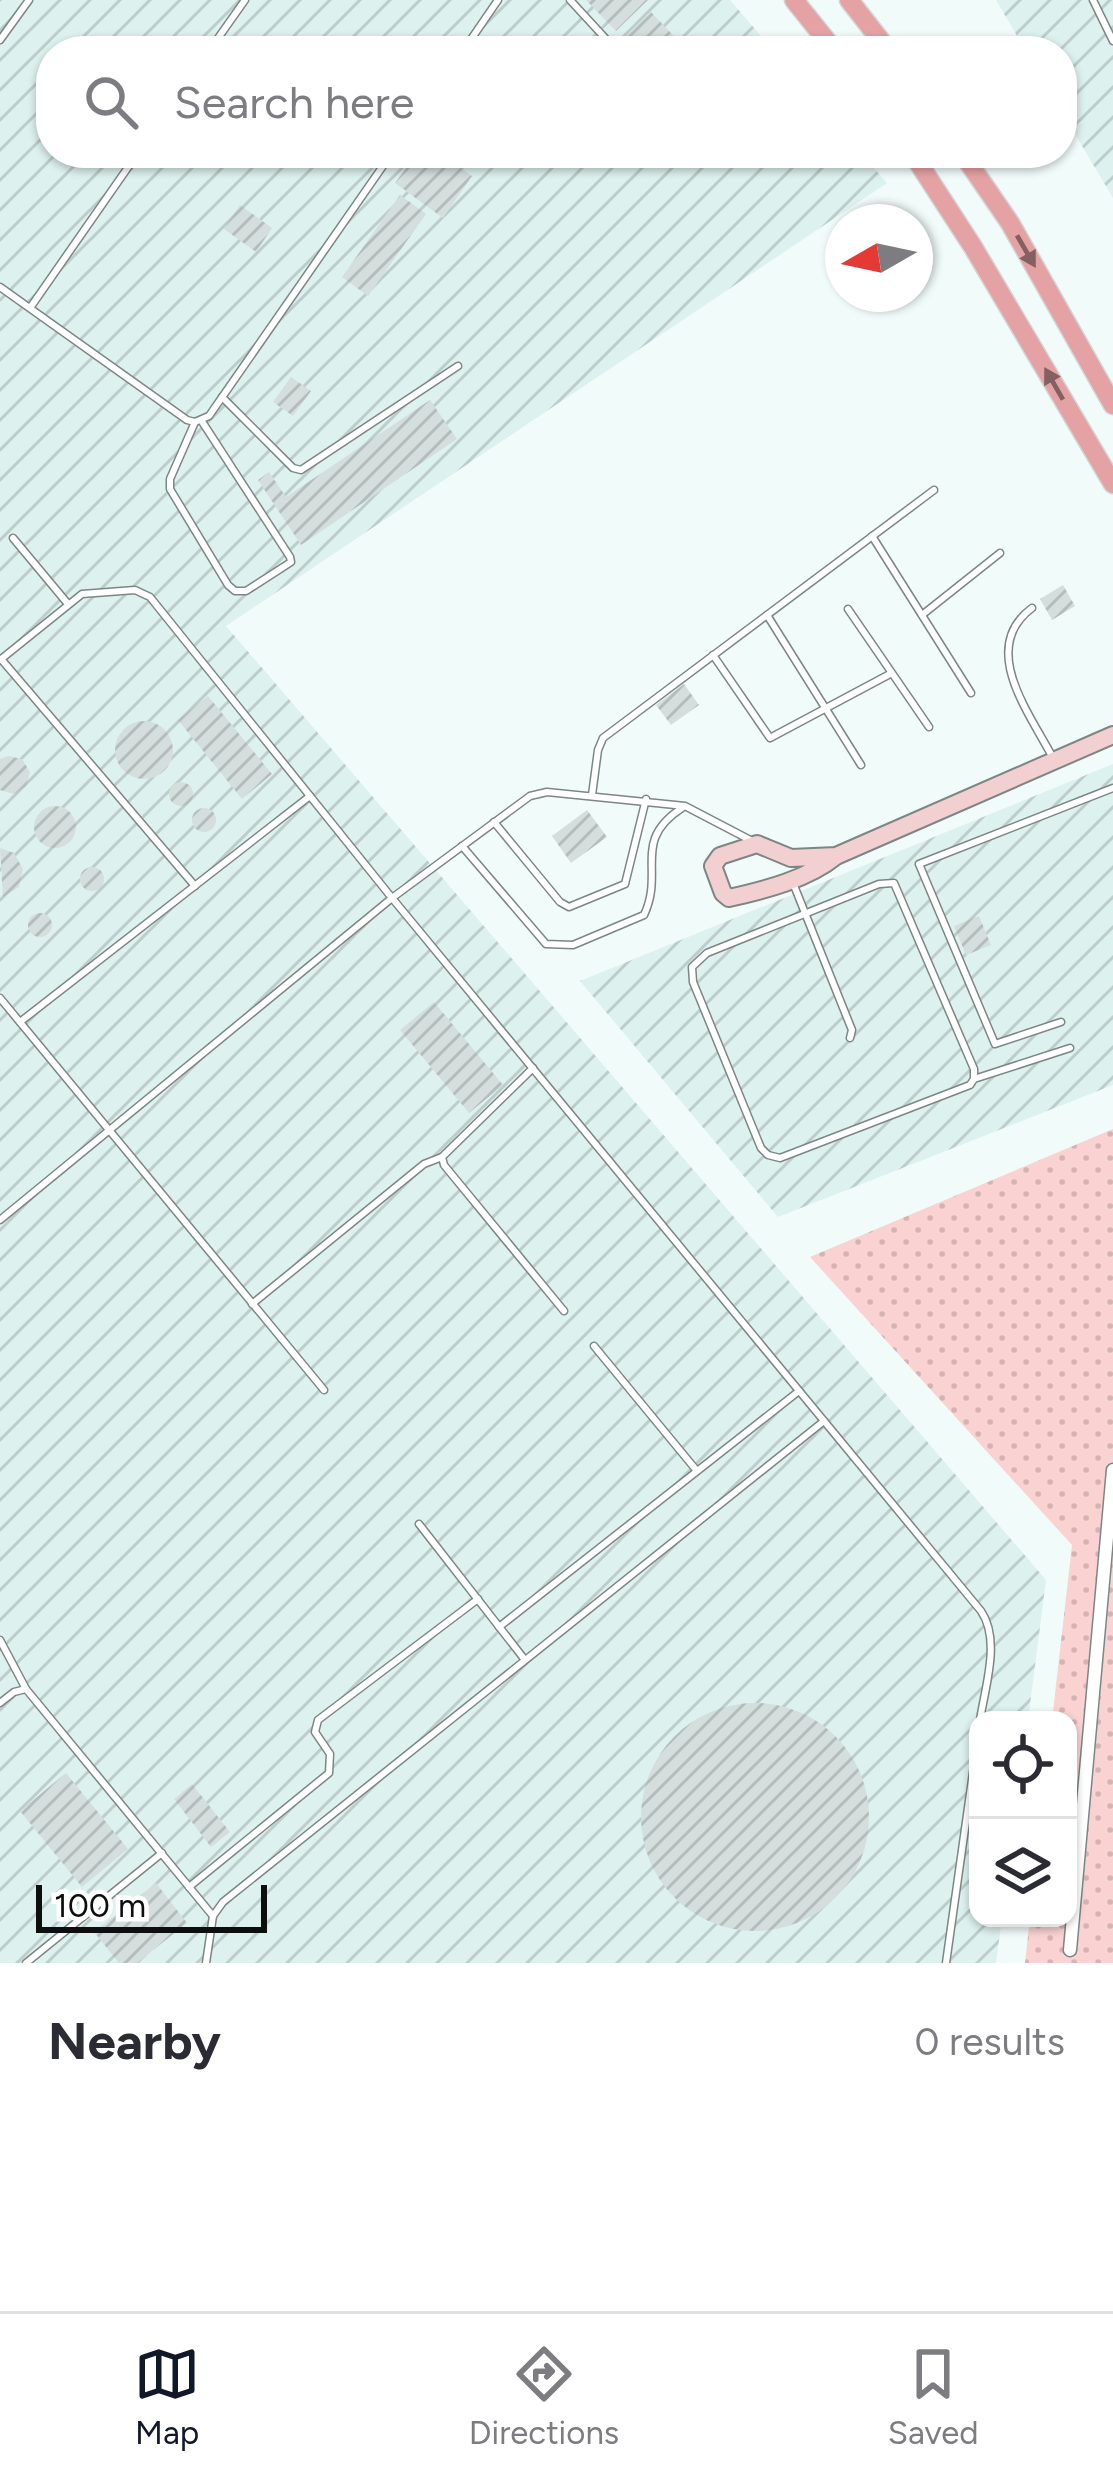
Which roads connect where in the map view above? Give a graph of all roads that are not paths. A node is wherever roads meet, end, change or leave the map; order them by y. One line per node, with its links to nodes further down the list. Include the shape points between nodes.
1 (28, 0): 13 (lane)
2 (245, 0): 8 (lane)
3 (498, 0): 9 (lane)
4 (570, 0): 10 (lane)
5 (794, 0): 11 (main road)
6 (849, 0): 12 (main road)
7 (1094, 0): 14 (lane)
8 (220, 36)
9 (473, 36)
10 (603, 36)
11 (823, 36)
12 (877, 36)
13 (0, 40)
14 (1113, 41)
15 (128, 168): 20 (lane)
16 (382, 168): 22 (lane)
17 (922, 168): 25 (main road, one-way to 17)
18 (972, 168): 23 (main road, one-way to 23)
19 (0, 287): 20 (lane)
20 (30, 308): 24 (lane)
21 (458, 366): 22 (lane, via 301,470)
22 (222, 398): 24 (lane)
23 (1113, 405)
24 (198, 421): 24 (lane, via 290,557 246,591 228,585 170,489)
25 (1113, 484)
26 (934, 490): 27 (lane)
27 (872, 536): 33 (lane); 34 (lane)
28 (13, 538): 30 (lane)
29 (1000, 553): 34 (lane)
30 (68, 604): 36 (lane); 46 (lane, via 86,593 144,592)
31 (1032, 608): 42 (lane, via 1007,645 1007,669)
32 (848, 609): 37 (lane)
33 (767, 615): 35 (lane); 39 (lane)
34 (922, 615): 38 (lane)
35 (713, 656): 39 (lane, via 770,738); 45 (lane, via 603,739)
36 (0, 660): 54 (lane)
37 (890, 674): 39 (lane); 40 (lane)
38 (971, 693)
39 (825, 708): 43 (lane)
40 (929, 727)
41 (1113, 735): 42 (street)
42 (1054, 761): 52 (street)
43 (861, 765)
44 (1113, 788): 59 (lane, via 920,864 995,1044)
45 (592, 795): 47 (lane); 49 (lane, via 537,793)
46 (310, 796): 54 (lane); 55 (lane)
47 (646, 800): 48 (lane); 49 (lane, via 625,884 578,906 560,902)
48 (685, 806): 50 (lane); 51 (lane, via 655,832 644,915 573,945 546,944)
49 (494, 822): 51 (lane)
50 (757, 844): 52 (street, via 791,858); 53 (street, via 715,859 725,897)
51 (462, 846): 55 (lane)
52 (836, 856): 53 (street)
53 (791, 879): 56 (lane)
54 (195, 886): 58 (lane)
55 (392, 898): 62 (lane); 64 (lane)
56 (806, 914): 60 (lane); 63 (lane, via 894,883); 63 (lane, via 706,953 692,968 760,1148 795,1155)
57 (0, 998): 58 (lane)
58 (20, 1022): 64 (lane)
59 (1061, 1022)
60 (850, 1038)
61 (1070, 1048): 63 (lane)
62 (533, 1068): 65 (lane); 71 (lane)
63 (974, 1079)
64 (110, 1133): 66 (lane); 67 (lane)
65 (442, 1157): 67 (lane); 68 (lane)
66 (0, 1220)
67 (252, 1304): 70 (lane)
68 (564, 1311)
69 (594, 1346): 73 (lane)
70 (324, 1390)
71 (799, 1391): 72 (lane); 73 (lane)
72 (824, 1421): 79 (lane); 82 (lane, via 988,1622)
73 (697, 1471): 77 (lane)
74 (1113, 1471): 87 (street)
75 (419, 1524): 76 (lane)
76 (478, 1600): 77 (lane); 85 (lane, via 318,1720 329,1773)
77 (499, 1627): 79 (lane)
78 (0, 1640): 80 (lane)
79 (525, 1660): 86 (lane)
80 (26, 1689): 81 (lane); 84 (lane)
81 (0, 1703)
82 (981, 1711)
83 (969, 1801): 90 (lane)
84 (162, 1853): 85 (lane); 88 (lane)
85 (189, 1887): 86 (lane)
86 (213, 1916): 89 (lane)
87 (1070, 1950)
88 (26, 1963)
89 (206, 1963)
90 (946, 1963)

